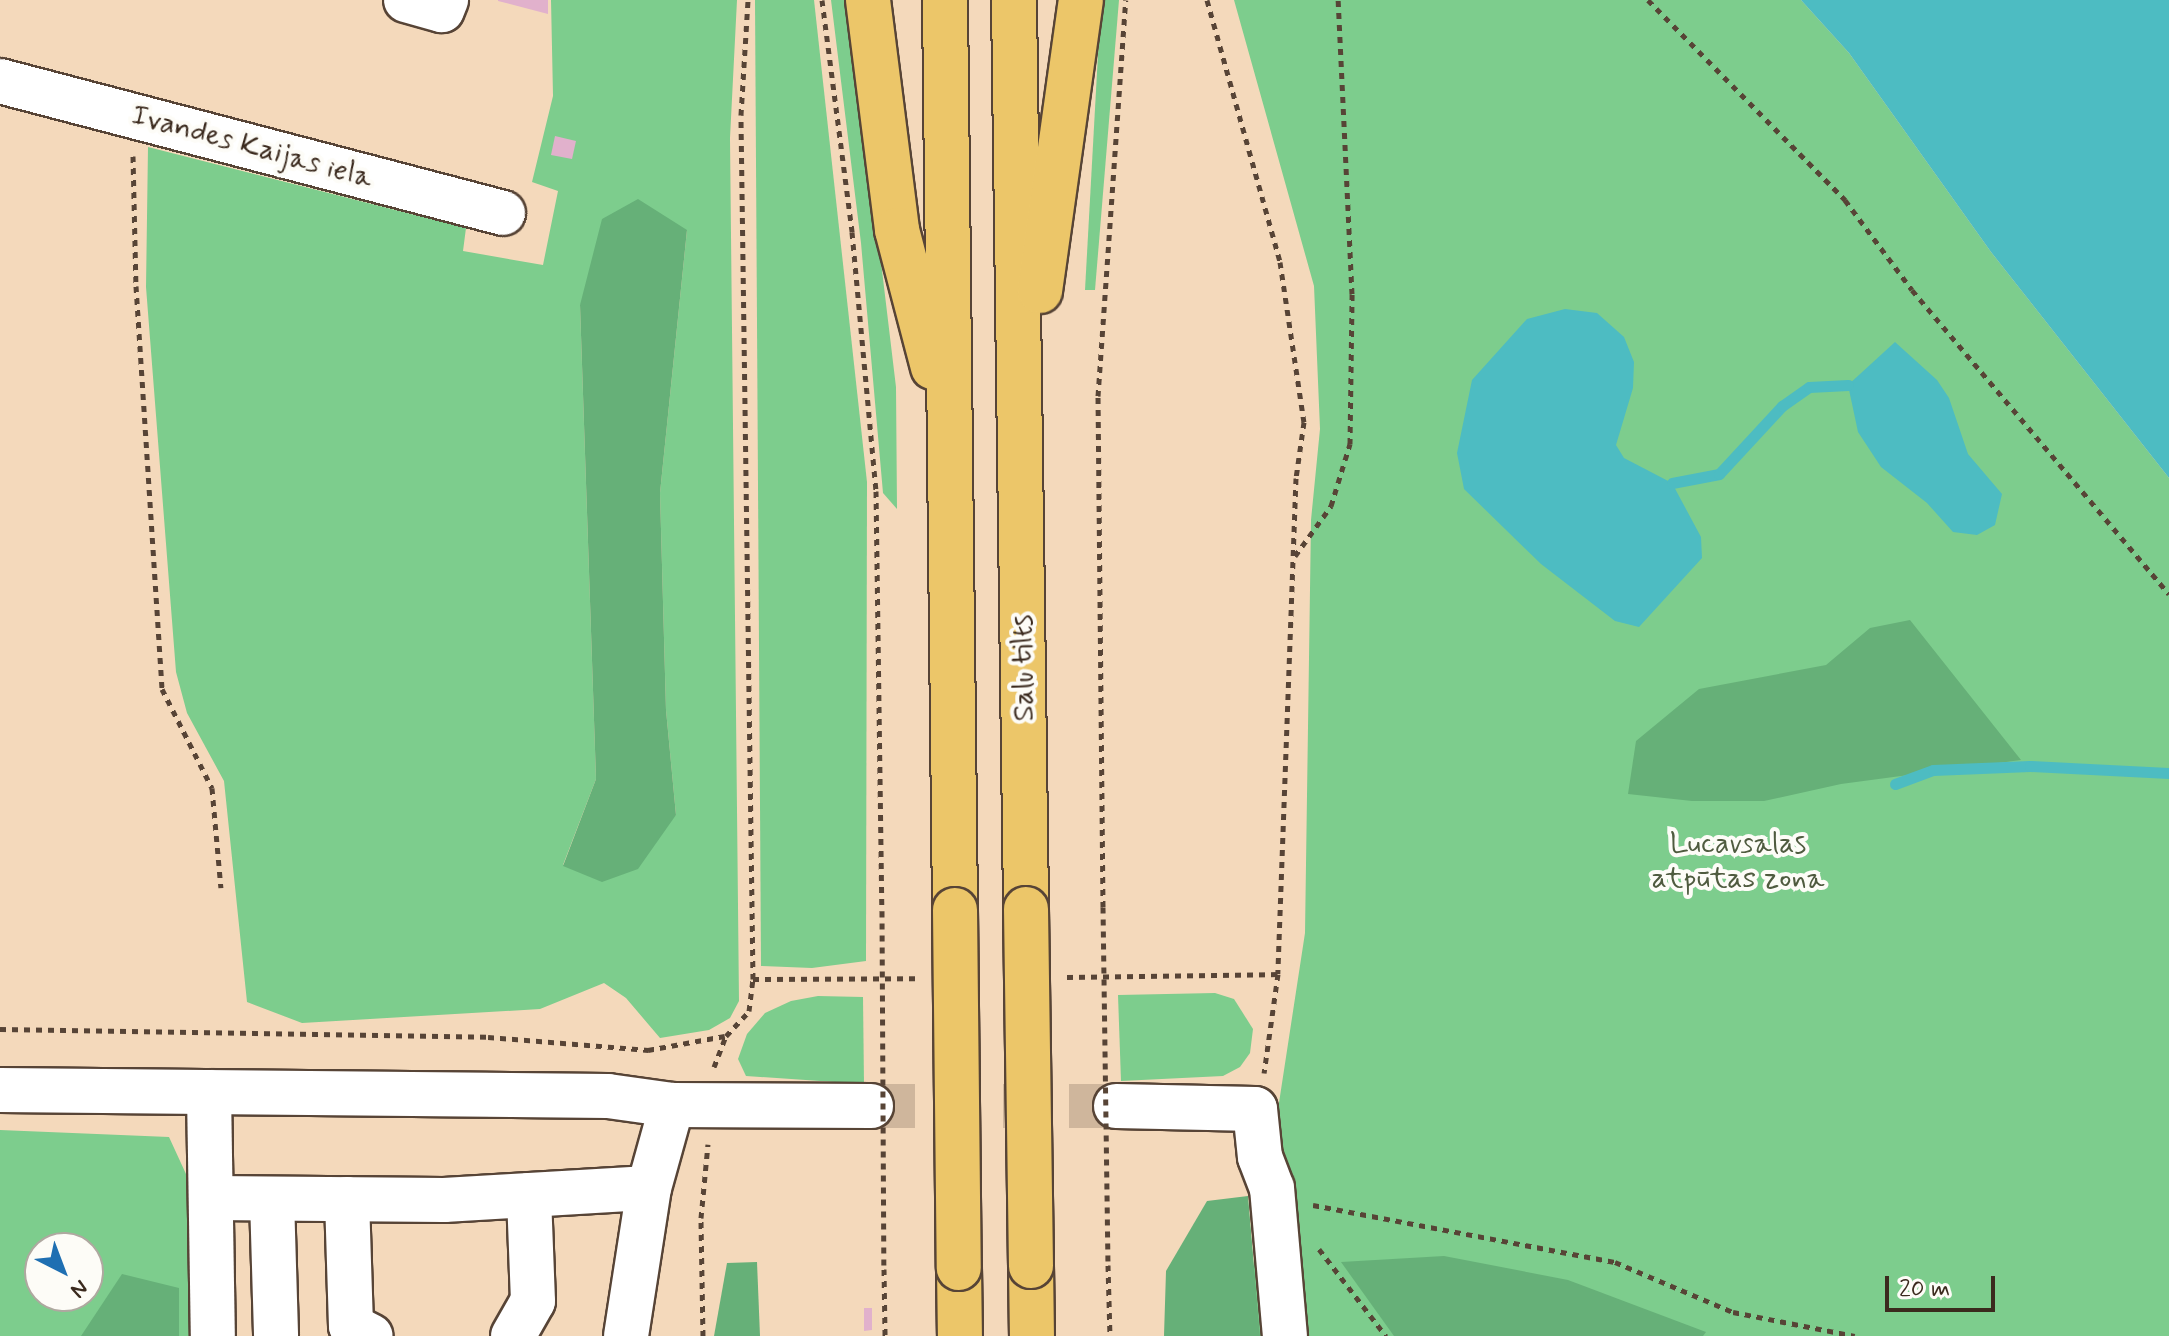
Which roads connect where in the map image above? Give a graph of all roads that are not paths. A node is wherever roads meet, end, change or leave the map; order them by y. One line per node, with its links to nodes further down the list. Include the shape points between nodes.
1 (406, 0): 2 (street, via 442,10)
2 (446, 0)
3 (868, 0): 10 (highway, via 897,230)
4 (945, 0): 10 (highway)
5 (1014, 0): 9 (highway, Salu tilts)
6 (1081, 0): 9 (highway)
7 (0, 81): 8 (street, Ivandes Kaijas iela)
8 (503, 213)
9 (1021, 424): 27 (highway, Salu tilts, bridge)
10 (948, 428): 26 (highway, bridge)
11 (0, 1090): 12 (street)
12 (209, 1092): 13 (street, via 608,1096); 18 (street)
13 (690, 1105): 14 (street); 16 (street)
14 (871, 1106)
15 (1116, 1106): 28 (street, via 1255,1109 1260,1157 1272,1188)
16 (649, 1188): 17 (street); 25 (street)
17 (529, 1195): 20 (street); 24 (street, via 533,1301)
18 (212, 1198): 19 (street); 21 (street)
19 (272, 1199): 20 (street); 22 (street)
20 (347, 1199): 23 (street, via 351,1326)
21 (213, 1336)
22 (276, 1336)
23 (371, 1336)
24 (513, 1336)
25 (626, 1336)
26 (960, 1336)
27 (1032, 1336)
28 (1285, 1336)

